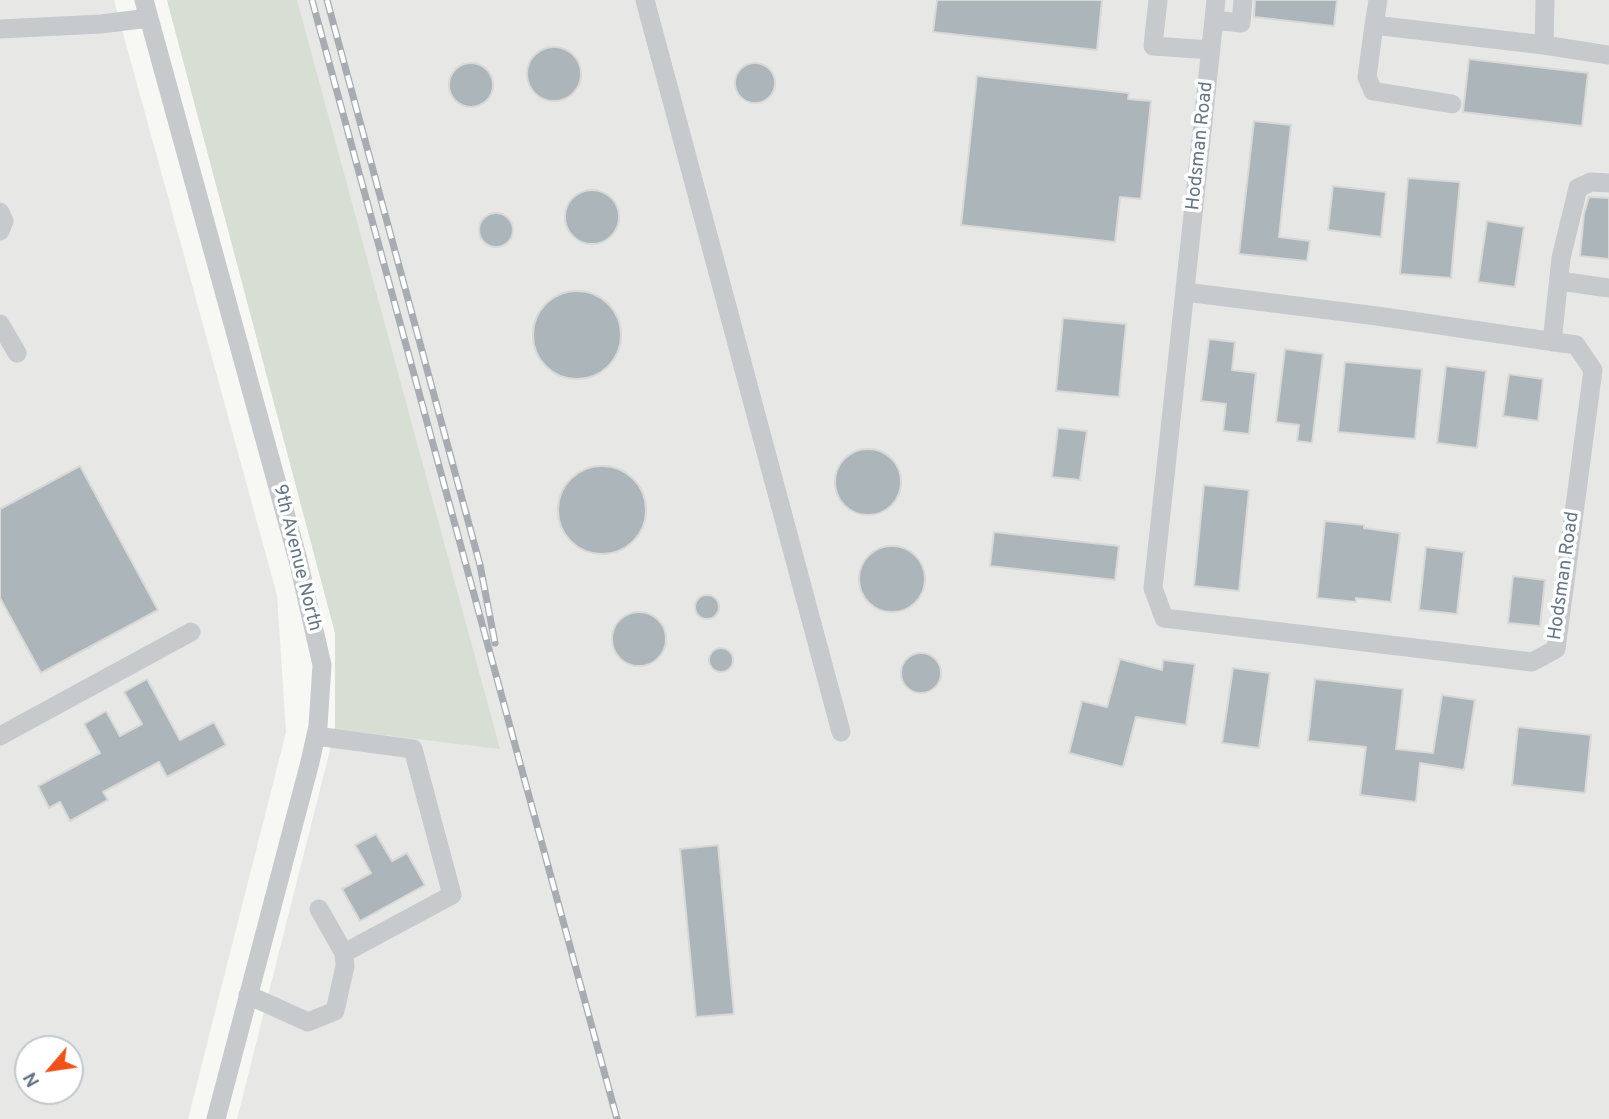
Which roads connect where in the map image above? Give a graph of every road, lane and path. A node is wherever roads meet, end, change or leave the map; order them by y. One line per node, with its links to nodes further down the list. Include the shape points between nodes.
1 (645, 0): 25 (street)
2 (1158, 0): 12 (street, via 1153,46)
3 (1216, 0): 8 (street, Hodsman Road)
4 (1243, 0): 8 (street, via 1241,23)
5 (1378, 0): 9 (street)
6 (1545, 0): 11 (street)
7 (146, 9): 10 (street, via 101,24); 27 (street, 9th Avenue North, via 299,559 322,665)
8 (1214, 20): 12 (street, Hodsman Road)
9 (1374, 25): 11 (street); 14 (street, via 1367,77 1373,91)
10 (0, 29)
11 (1544, 45): 13 (street)
12 (1211, 50): 20 (street, Hodsman Road)
13 (1609, 55)
14 (1452, 104)
15 (1609, 183): 18 (street, via 1591,182 1578,188)
16 (0, 212): 17 (street, via 4,221)
17 (0, 231)
18 (1560, 281): 19 (street); 22 (street)
19 (1609, 288)
20 (1185, 292): 22 (street, Hodsman Road); 22 (street, Hodsman Road, via 1153,588 1164,618 1532,662 1556,649 1593,370 1576,345)
21 (0, 324): 23 (street)
22 (1552, 342)
23 (17, 353)
24 (191, 632): 26 (street)
25 (841, 732)
26 (0, 736)
27 (316, 736): 29 (street, via 413,749 452,895); 30 (street, 9th Avenue North)
28 (319, 909): 29 (street)
29 (344, 953): 30 (street, via 335,1011 308,1022)
30 (248, 995): 31 (street, 9th Avenue North)
31 (216, 1119)

